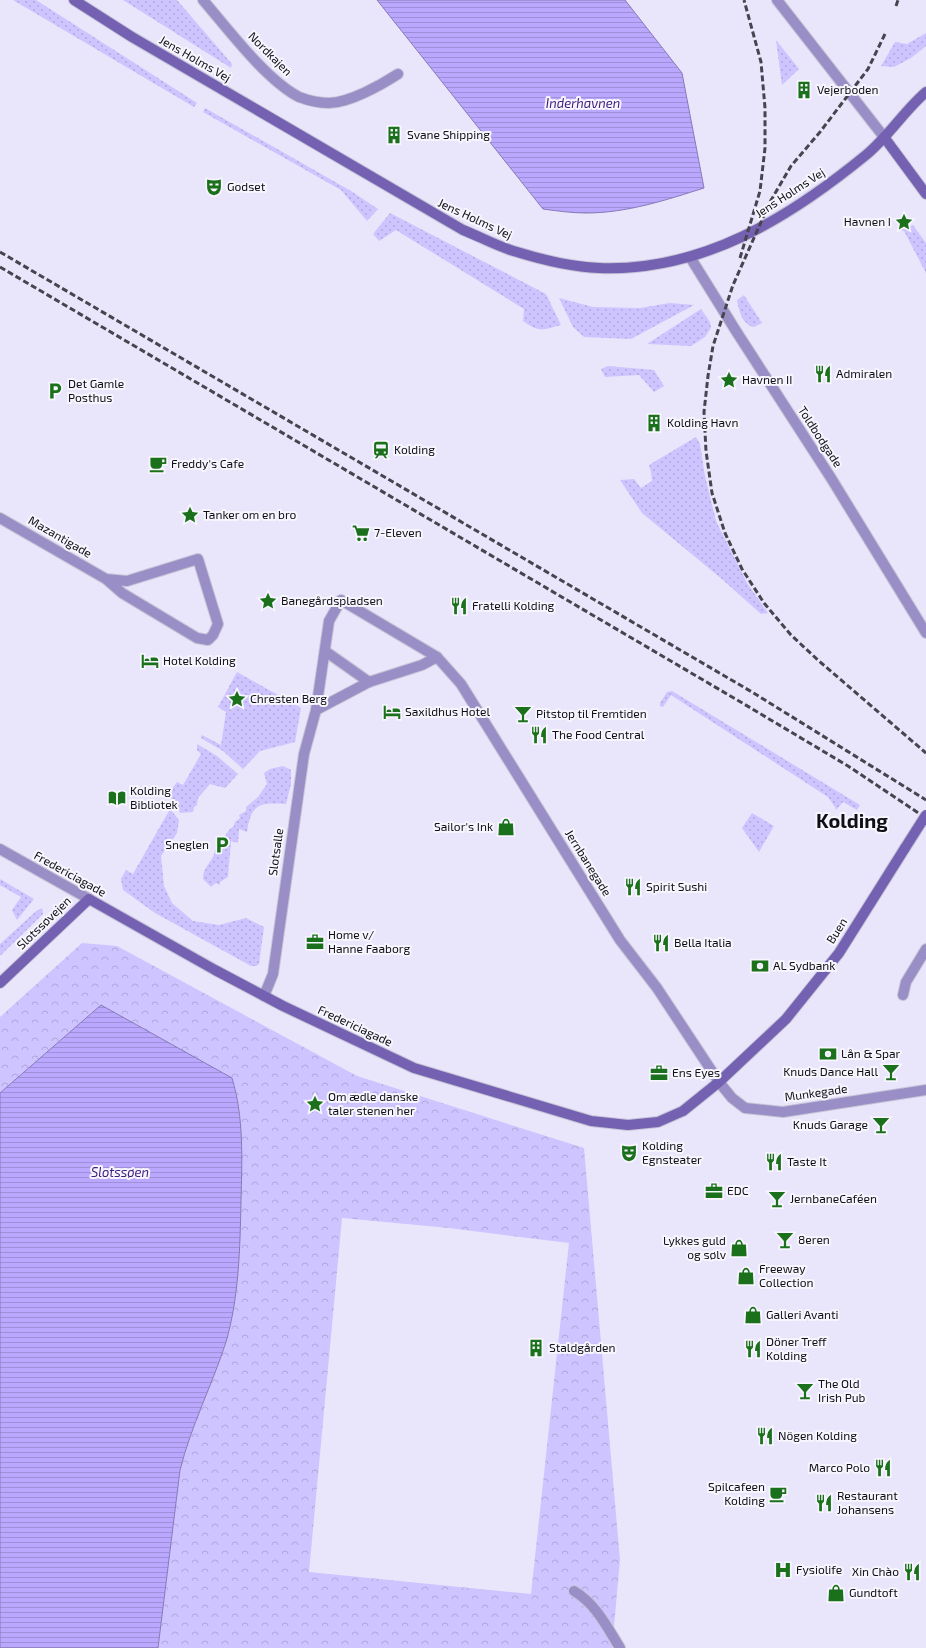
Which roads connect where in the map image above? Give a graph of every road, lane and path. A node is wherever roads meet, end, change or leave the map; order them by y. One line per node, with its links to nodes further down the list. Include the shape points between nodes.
1 (74, 0): 8 (main road, Jens Holms Vej, via 132,37 424,209 515,252 598,268 634,268)
2 (203, 0): 4 (street, Nordkajen, via 263,69 300,97 330,103 355,97)
3 (777, 0): 6 (street)
4 (398, 74)
5 (926, 92): 6 (main road, Jens Holms Vej)
6 (884, 137): 7 (main road); 8 (main road, Jens Holms Vej, via 837,178 779,217 726,245)
7 (926, 194)
8 (690, 257): 11 (street, Toldbodgade, via 831,478)
9 (0, 518): 10 (street, Mazantigade)
10 (106, 579): 10 (street, via 122,593 196,638 208,640 213,635 218,624 198,559 127,581)
11 (926, 634)
12 (325, 651): 13 (street, via 329,621 341,600); 14 (street); 15 (street)
13 (437, 657): 14 (street, via 422,665); 23 (street, Jernbanegade, via 461,684 620,940 657,988)
14 (369, 682): 15 (street)
15 (316, 710): 22 (street, Slotsalle, via 304,754 273,974)
16 (926, 816): 23 (main road, Buen, bridge, via 839,953 786,1020)
17 (0, 849): 18 (street, Fredericiagade)
18 (89, 899): 20 (main road, Slotssøvejen); 22 (main road, Fredericiagade)
19 (926, 949): 21 (street, via 906,982)
20 (0, 983)
21 (903, 995)
22 (264, 996): 23 (main road, Fredericiagade, via 414,1068 591,1121 628,1125 658,1122 683,1111)
23 (719, 1082): 24 (street, Munkegade, via 732,1098 745,1108 783,1112)
24 (926, 1090)
25 (574, 1591): 26 (street, via 585,1598 599,1614)
26 (620, 1648)

